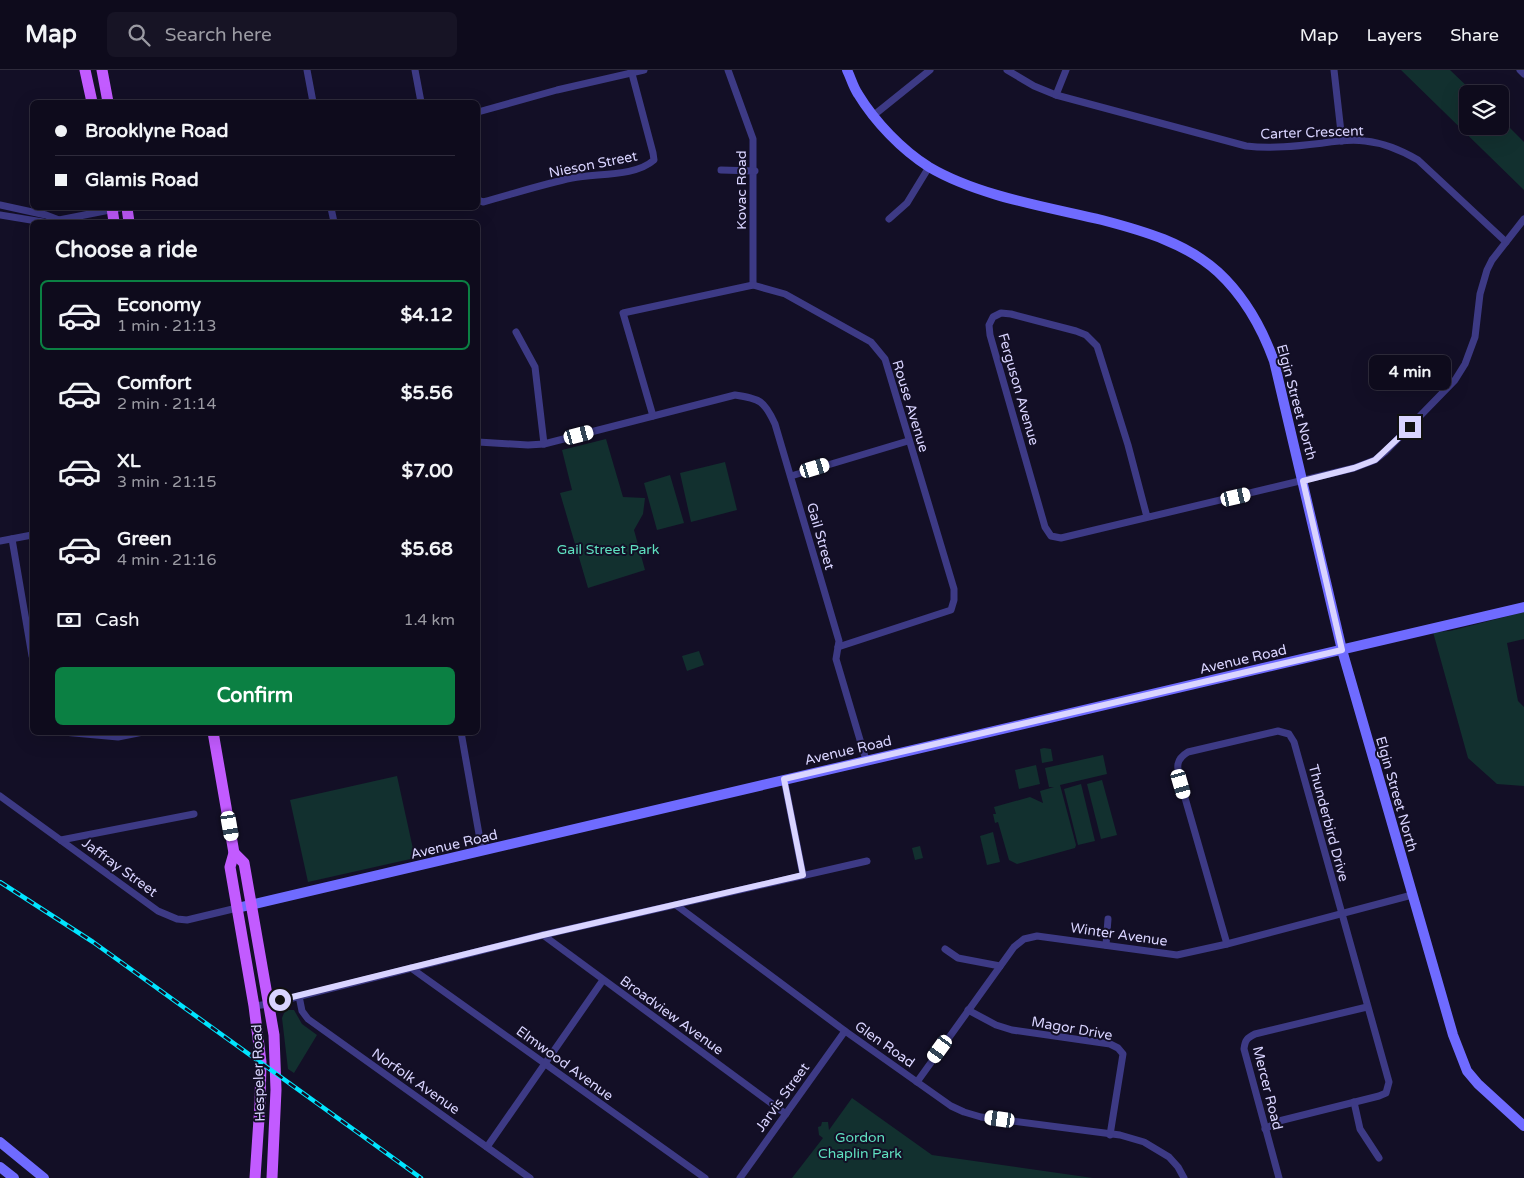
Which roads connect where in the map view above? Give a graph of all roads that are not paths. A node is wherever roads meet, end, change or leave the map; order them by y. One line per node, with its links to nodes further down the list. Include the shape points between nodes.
1 (85, 70): 16 (main road)
2 (102, 70): 17 (main road)
3 (307, 70): 18 (street)
4 (415, 70): 19 (street)
5 (644, 70): 13 (street)
6 (728, 70): 25 (street, Kovac Road, via 754,139)
7 (848, 70): 21 (street, Elgin Street North, via 857,93)
8 (930, 70): 21 (street)
9 (1007, 70): 15 (street, Carter Crescent)
10 (1066, 70): 15 (street)
11 (1334, 70): 22 (street)
12 (1520, 70): 14 (street)
13 (631, 72): 20 (street); 26 (street, Nieson Street, via 653,153 654,160 647,166 572,178)
14 (1524, 74)
15 (1056, 95): 22 (street, Carter Crescent, via 1246,146 1277,148)
16 (92, 100)
17 (108, 100)
18 (313, 100)
19 (421, 100)
20 (480, 111)
21 (874, 115): 23 (street, Elgin Street North, via 899,143)
22 (1342, 141): 35 (street, Carter Crescent, via 1363,140 1386,145 1418,160)
23 (929, 166): 30 (street, via 907,203); 43 (street, Elgin Street North, via 997,194 1152,234 1194,254 1218,272 1252,312 1268,343)
24 (721, 170): 25 (street)
25 (754, 171): 36 (street, Kovac Road)
26 (480, 201)
27 (0, 205): 33 (street, via 46,215)
28 (105, 210): 34 (street)
29 (0, 215): 32 (street)
30 (889, 218)
31 (1524, 219): 35 (street, Ferguson Avenue)
32 (31, 220)
33 (54, 220)
34 (60, 220)
35 (1506, 242): 43 (street, Ferguson Avenue, via 1492,260 1483,281 1473,344 1455,380 1375,460)
36 (753, 284): 38 (street, Rouse Avenue, via 623,312); 39 (street, Rouse Avenue, via 785,294 871,342 885,360)
37 (516, 332): 41 (street, via 536,367)
38 (653, 416): 41 (street, Gail Street); 42 (street, Gail Street, via 735,395 756,398 768,408)
39 (908, 440): 42 (street); 50 (street, Rouse Avenue, via 954,589 951,610)
40 (480, 442): 41 (street, Gail Street)
41 (544, 444)
42 (791, 476): 50 (street, Gail Street, via 839,641)
43 (1303, 481): 44 (street, Ferguson Avenue); 51 (street, Elgin Street North)
44 (1147, 517): 44 (street, Ferguson Avenue, via 1061,538 1051,536 990,335 992,317 1001,313 1011,314 1076,331 1086,335 1097,346)
45 (30, 535): 46 (street)
46 (12, 539): 47 (street); 49 (street)
47 (0, 541)
48 (1524, 607): 51 (street, Avenue Road)
49 (30, 634)
50 (838, 647): 56 (street, Gail Street, via 836,659)
51 (1342, 650): 56 (street, Avenue Road); 65 (street, Elgin Street North)
52 (96, 735): 53 (street)
53 (128, 735)
54 (214, 735): 62 (main road, Hespeler Road)
55 (462, 735): 61 (street)
56 (866, 760): 57 (street, Avenue Road)
57 (784, 779): 61 (street, Avenue Road); 64 (street)
58 (0, 796): 60 (street, Jaffray Street)
59 (194, 814): 60 (street)
60 (61, 840): 68 (street, Jaffray Street, via 158,911 177,919 198,918)
61 (482, 852): 67 (street, Avenue Road)
62 (234, 853): 67 (main road, Hespeler Road, via 244,863); 68 (main road, Hespeler Road, via 230,866)
63 (867, 861): 64 (street)
64 (803, 875): 66 (street)
65 (1412, 895): 69 (street, Winter Avenue); 88 (street, Elgin Street North, via 1453,1035 1467,1071)
66 (676, 905): 71 (street); 83 (street, Glen Road)
67 (251, 906): 68 (street, Avenue Road); 79 (main road, Hespeler Road)
68 (237, 908): 80 (main road, Hespeler Road)
69 (1341, 914): 72 (street, Winter Avenue); 72 (street, Thunderbird Drive, via 1294,742 1289,734 1278,731 1188,752 1177,764 1181,784); 81 (street, Thunderbird Drive)
70 (1108, 919): 73 (street)
71 (543, 935): 76 (street); 77 (street, Broadview Avenue)
72 (1227, 944): 73 (street, Winter Avenue, via 1177,955)
73 (1106, 945): 75 (street, Winter Avenue, via 1037,936 1024,939 1014,947)
74 (945, 949): 75 (street, via 958,958)
75 (1000, 966): 82 (street, Winter Avenue)
76 (411, 968): 78 (street); 84 (street, Elmwood Avenue)
77 (603, 980): 84 (street); 87 (street, Broadview Avenue)
78 (299, 996): 79 (street); 92 (street, Norfolk Avenue, via 302,1010 308,1018)
79 (269, 1004): 80 (street); 98 (main road, Hespeler Road, via 276,1059)
80 (254, 1006): 97 (main road, Hespeler Road, via 261,1080)
81 (1367, 1007): 86 (street, Thunderbird Drive, via 1389,1087 1379,1096); 89 (street, Mercer Road, via 1248,1038 1244,1049)
82 (968, 1010): 85 (street, Winter Avenue); 90 (street, Magor Drive, via 1012,1030 1110,1044 1118,1048 1122,1054)
83 (845, 1031): 85 (street, Glen Road); 87 (street, Jarvis Street)
84 (544, 1063): 92 (street); 100 (street, Elmwood Avenue)
85 (917, 1082): 90 (street, Glen Road, via 964,1112)
86 (1354, 1102): 89 (street, Thunderbird Drive, via 1278,1121); 93 (street, via 1360,1129)
87 (786, 1114): 101 (street, Jarvis Street)
88 (1524, 1126)
89 (1265, 1129): 103 (street, Mercer Road)
90 (1110, 1134): 102 (street, Glen Road, via 1144,1142 1169,1157)
91 (0, 1142): 96 (street)
92 (487, 1147): 99 (street, Norfolk Avenue)
93 (1379, 1158)
94 (0, 1167): 95 (street)
95 (14, 1178)
96 (44, 1178)
97 (255, 1178)
98 (272, 1178)
99 (530, 1178)
100 (705, 1178)
101 (740, 1178)
102 (1184, 1178)
103 (1279, 1178)

